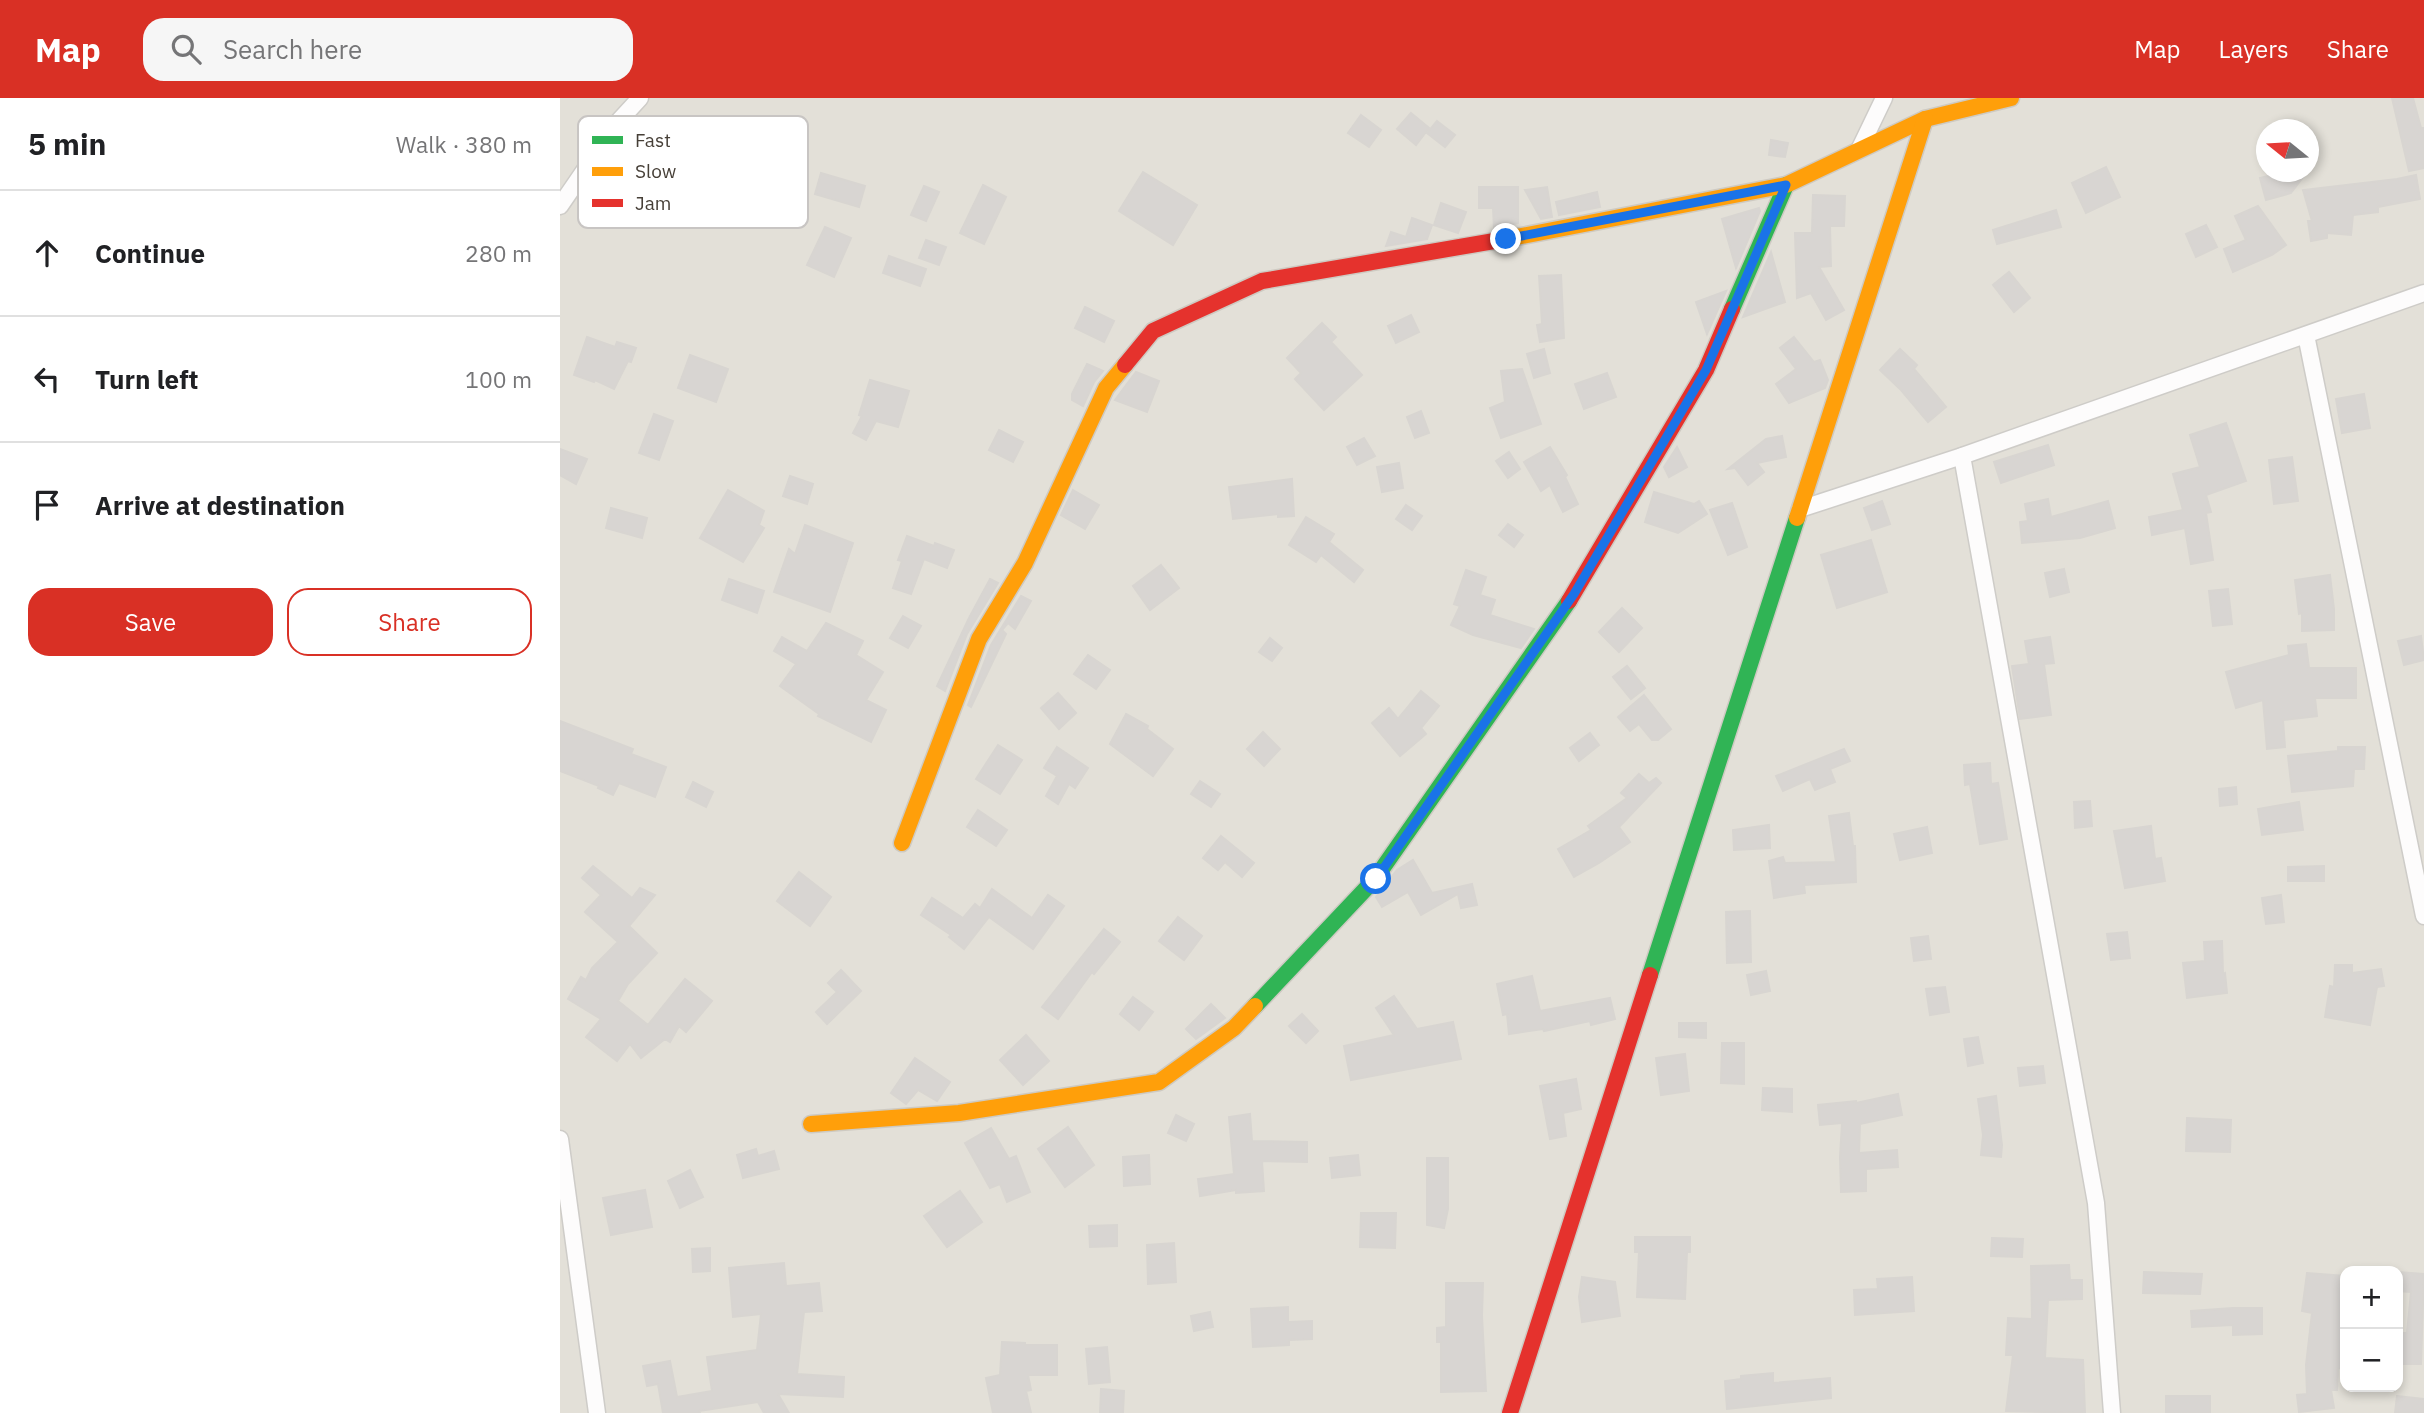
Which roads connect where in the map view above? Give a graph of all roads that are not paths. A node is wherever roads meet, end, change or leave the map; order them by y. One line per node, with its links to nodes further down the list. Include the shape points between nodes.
1 (640, 98): 4 (street)
2 (1884, 98): 6 (street)
3 (2011, 98): 5 (street)
4 (623, 116)
5 (1925, 119): 6 (street); 13 (street)
6 (1859, 150): 8 (street)
7 (578, 180): 9 (street)
8 (1786, 185): 14 (street, via 1262,281 1153,331 1106,388 1025,563 979,639); 16 (street, via 1706,370 1574,594 1376,879 1234,1028 1159,1082 959,1112)
9 (560, 206)
10 (2424, 293): 11 (street)
11 (2306, 335): 12 (street); 15 (street)
12 (1962, 456): 13 (street); 20 (street, via 2096,1203)
13 (1800, 509): 19 (street)
14 (902, 843)
15 (2424, 916)
16 (811, 1124)
17 (560, 1139): 18 (street)
18 (597, 1413)
19 (1510, 1413)
20 (2112, 1413)

